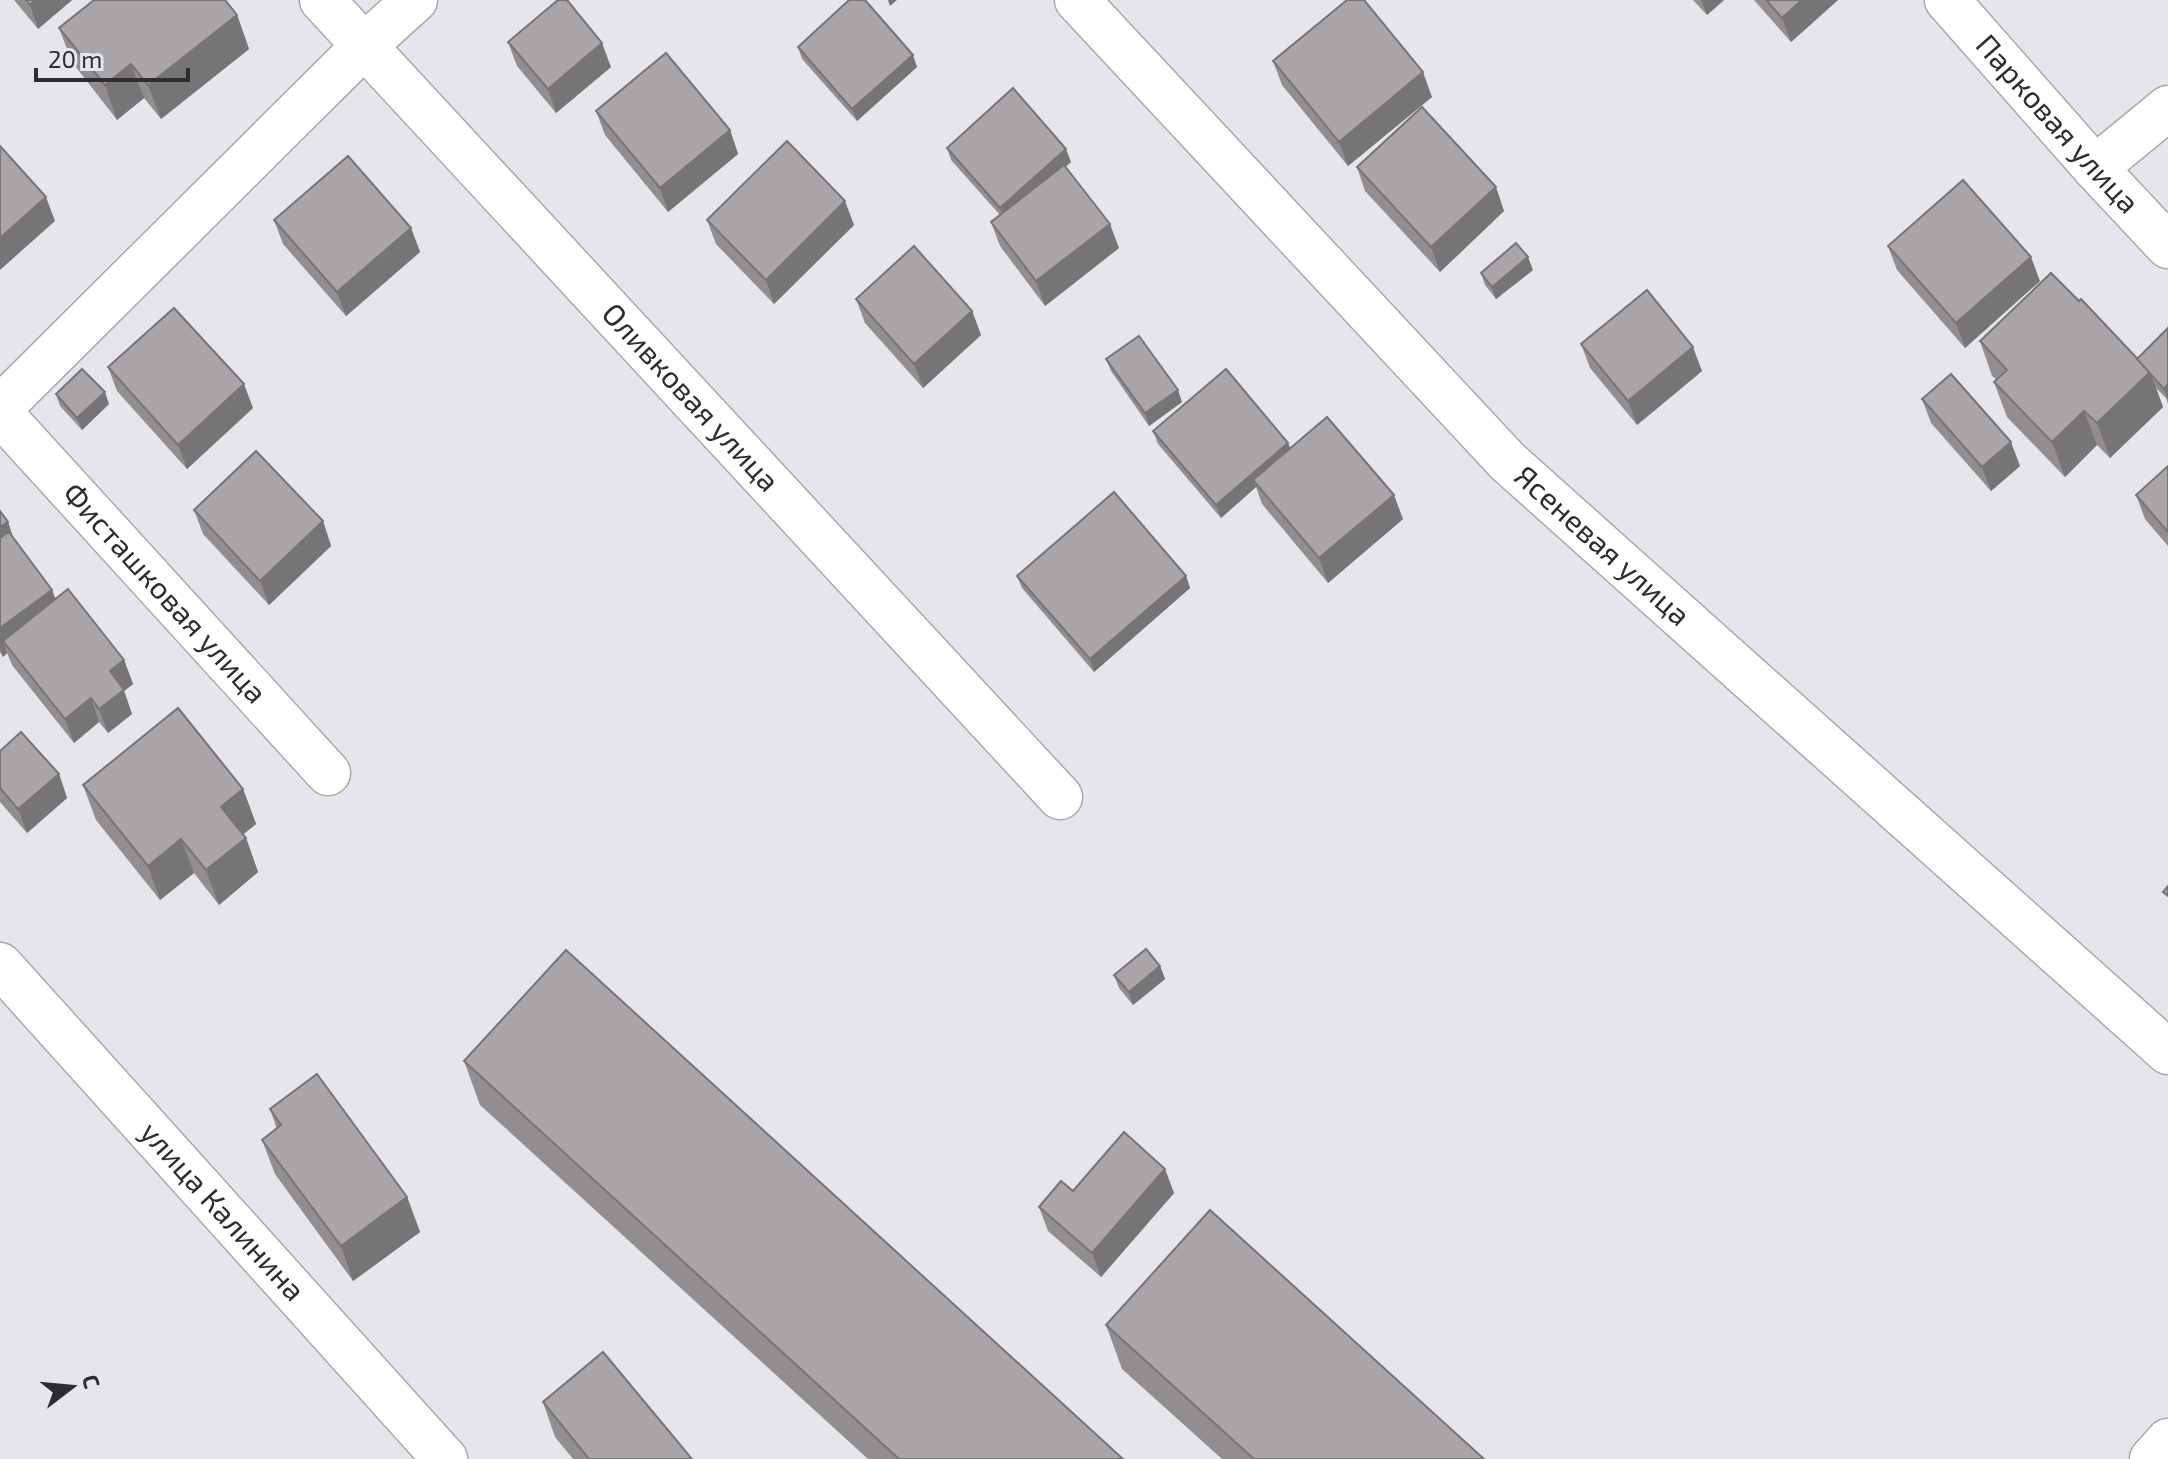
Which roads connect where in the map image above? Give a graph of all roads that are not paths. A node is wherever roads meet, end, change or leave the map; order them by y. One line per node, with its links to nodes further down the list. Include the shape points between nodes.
1 (322, 0): 5 (street, Оливковая улица)
2 (415, 0): 5 (street)
3 (1077, 0): 13 (street, Ясеневая улица, via 1508,462)
4 (1947, 0): 7 (street, Парковая улица)
5 (363, 47): 9 (street); 11 (street, Оливковая улица)
6 (2168, 108): 7 (street)
7 (2095, 168): 8 (street, Парковая улица)
8 (2168, 246)
9 (0, 411): 10 (street, Фисташковая улица)
10 (328, 773)
11 (1060, 797)
12 (0, 965): 15 (street, улица Калинина)
13 (2168, 1052)
14 (2168, 1441): 16 (street)
15 (445, 1459)
16 (2152, 1459)

